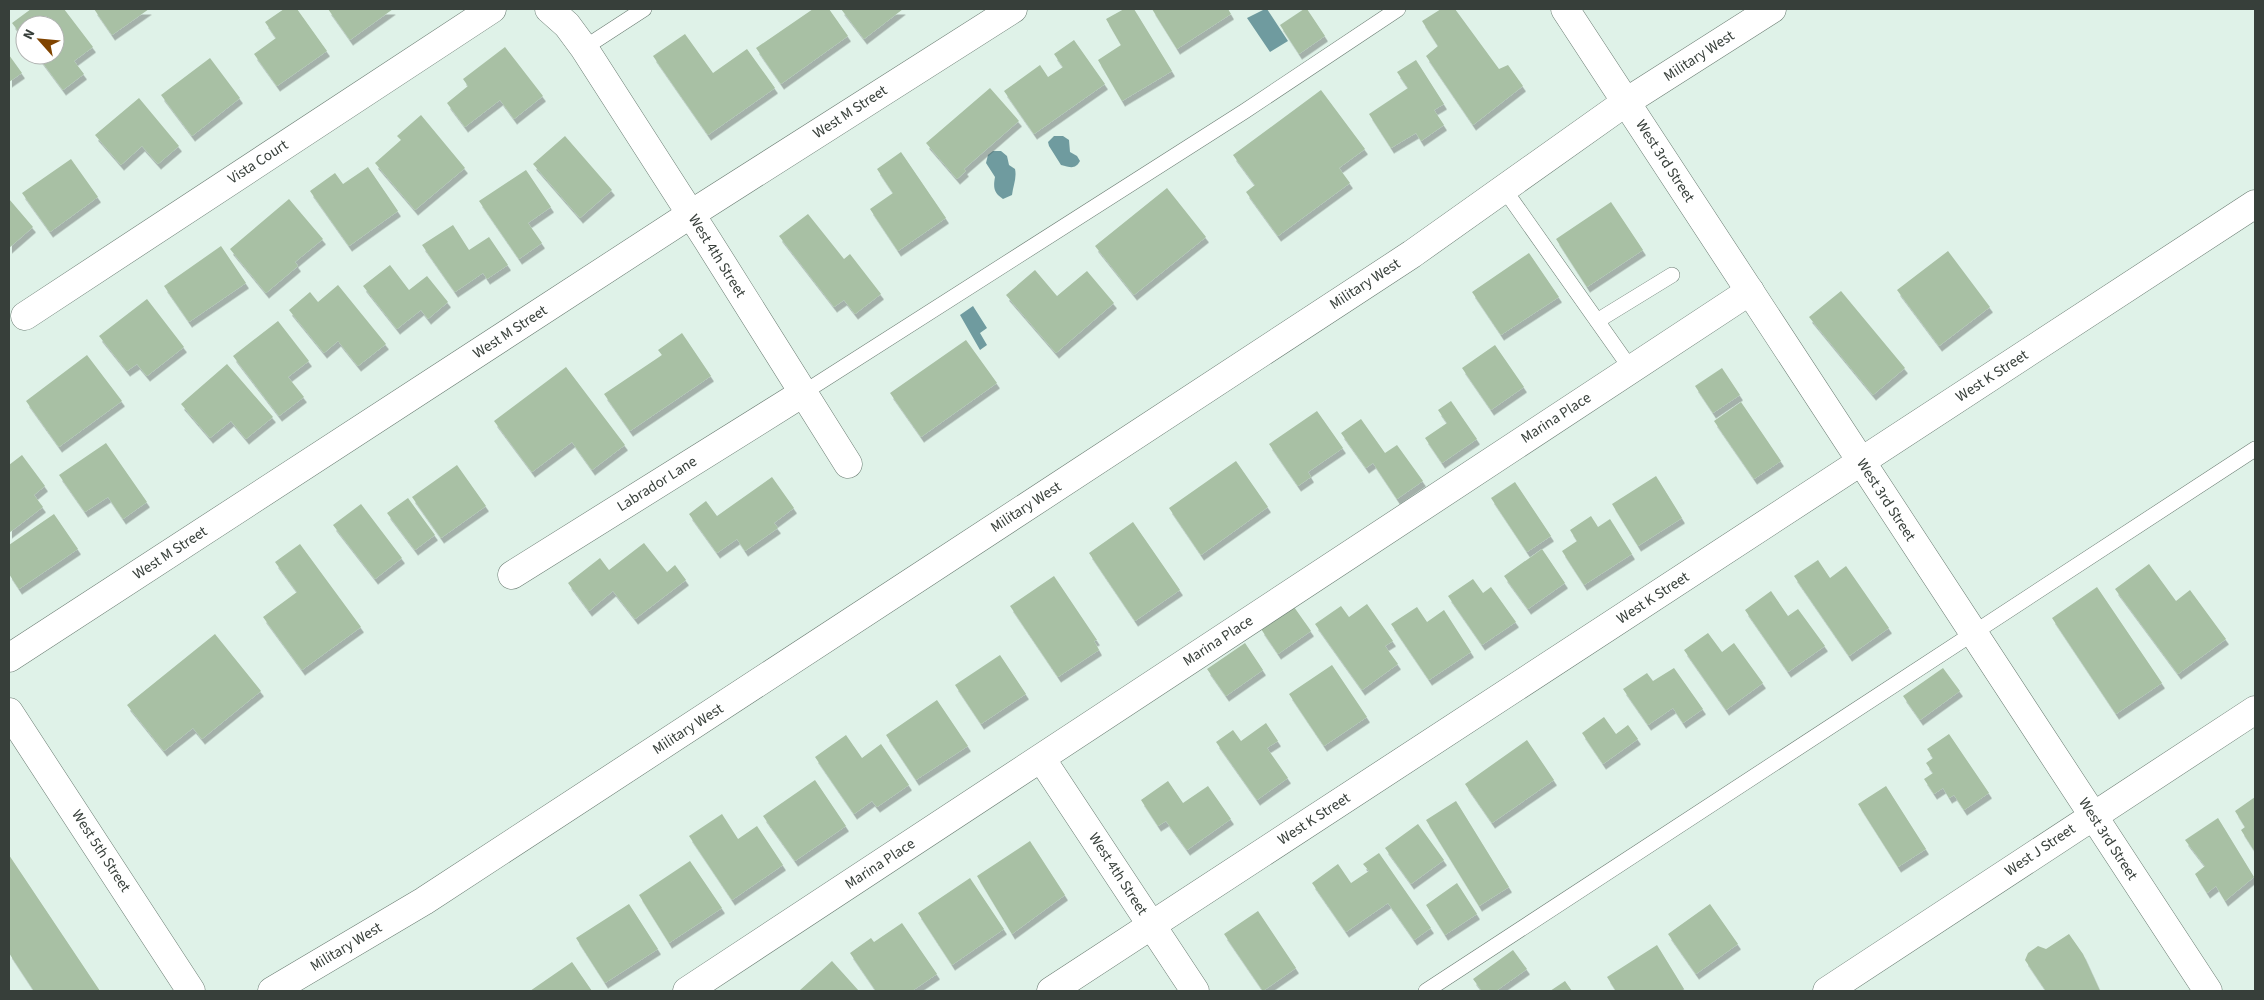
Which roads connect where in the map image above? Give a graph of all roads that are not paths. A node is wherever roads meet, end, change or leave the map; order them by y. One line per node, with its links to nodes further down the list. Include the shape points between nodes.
1 (492, 9): 15 (street, Vista Court)
2 (549, 9): 8 (street)
3 (644, 9): 8 (lane)
4 (1013, 9): 12 (street, West M Street)
5 (1398, 9): 18 (lane, via 1245,111)
6 (1565, 9): 9 (street, West 3rd Street)
7 (1772, 9): 9 (street, Military West)
8 (584, 48): 12 (street, West 4th Street)
9 (1626, 102): 10 (street, Military West); 14 (street, West 3rd Street)
10 (1504, 189): 16 (lane); 31 (street, Military West, via 1412,254 440,890)
11 (2255, 204): 20 (street, West K Street)
12 (691, 214): 18 (street, West 4th Street); 24 (street, West M Street)
13 (1672, 275): 16 (lane)
14 (1750, 291): 17 (street, Marina Place); 20 (street, West 3rd Street)
15 (25, 316)
16 (1597, 321): 17 (lane)
17 (1631, 369): 27 (street, Marina Place)
18 (803, 393): 21 (street, West 4th Street); 22 (street, Labrador Lane)
19 (2255, 449): 23 (lane)
20 (1861, 462): 23 (street, West 3rd Street); 29 (street, West K Street)
21 (848, 464)
22 (512, 575)
23 (1973, 634): 28 (street, West 3rd Street); 35 (lane)
24 (9, 658)
25 (2255, 710): 28 (street, West J Street)
26 (9, 712): 30 (street, West 5th Street)
27 (1041, 758): 29 (street, West 4th Street); 32 (street, Marina Place)
28 (2092, 815): 36 (street, West J Street); 37 (street, West 3rd Street)
29 (1152, 926): 33 (street, West K Street); 34 (street, West 4th Street)
30 (191, 991)
31 (272, 991)
32 (687, 991)
33 (1051, 991)
34 (1195, 991)
35 (1426, 991)
36 (1826, 991)
37 (2208, 991)

